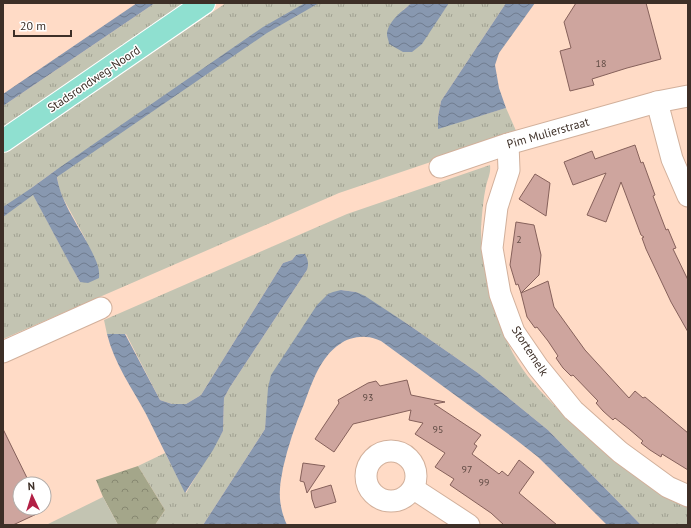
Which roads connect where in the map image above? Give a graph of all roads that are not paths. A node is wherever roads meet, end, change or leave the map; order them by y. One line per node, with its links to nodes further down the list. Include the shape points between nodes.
1 (204, 3): 4 (main road, Stadsrondweg-Noord)
2 (688, 96): 3 (street, Pim Mulierstraat)
3 (657, 102): 5 (street, Pim Mulierstraat); 7 (street, via 672,158)
4 (3, 141)
5 (508, 144): 6 (street, Pim Mulierstraat); 11 (street, Stortemelk, via 509,170 497,207 492,248 500,294 514,332 538,367 574,410 620,452 668,487)
6 (440, 167)
7 (688, 196)
8 (101, 308): 9 (street)
9 (3, 352)
10 (414, 489): 12 (street)
11 (688, 496)
12 (469, 525)

